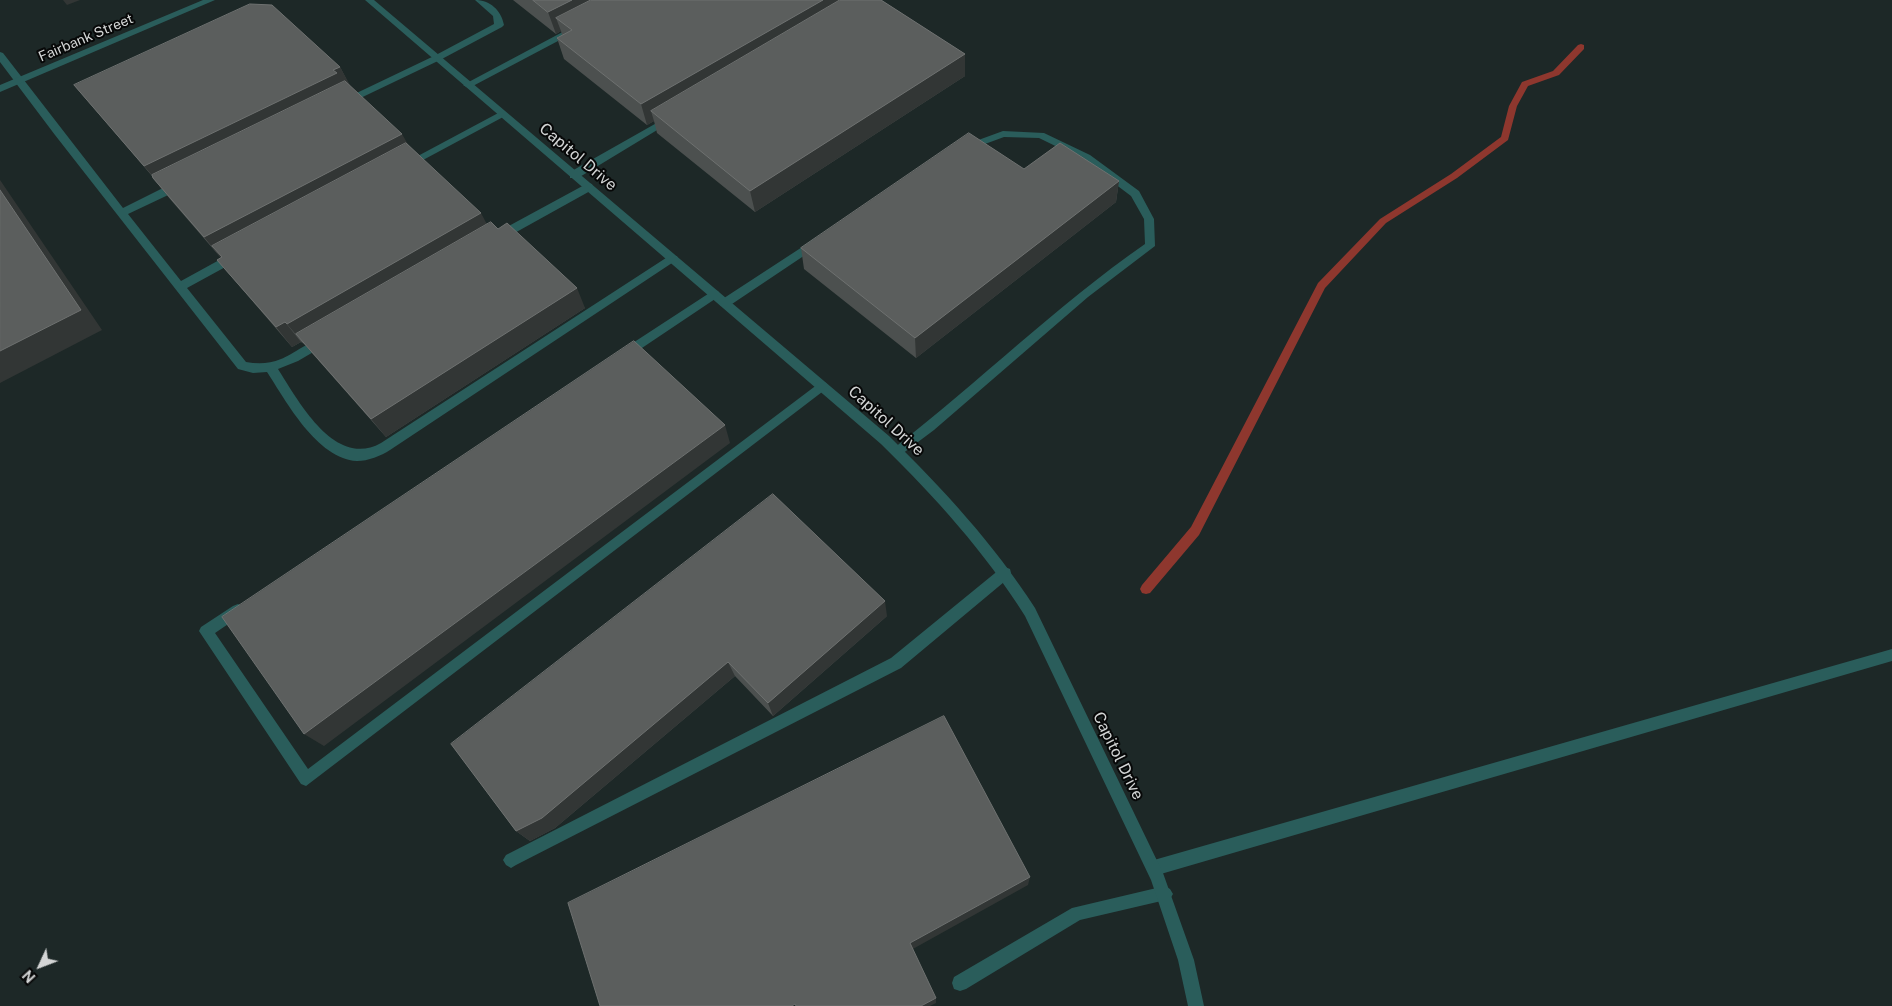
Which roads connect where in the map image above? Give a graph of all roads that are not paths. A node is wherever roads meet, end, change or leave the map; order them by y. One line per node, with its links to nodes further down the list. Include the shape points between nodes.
1 (211, 0): 7 (street, Fairbank Street)
2 (369, 0): 6 (street, Capitol Drive)
3 (479, 0): 6 (street, via 496,15 499,25)
4 (579, 27): 8 (street)
5 (0, 55): 7 (street)
6 (437, 58): 8 (street, Capitol Drive); 10 (street)
7 (18, 82): 9 (street, Fairbank Street); 18 (street)
8 (468, 85): 11 (street, Capitol Drive)
9 (0, 89)
10 (339, 105)
11 (502, 114): 14 (street); 15 (street, Capitol Drive)
12 (676, 115): 15 (street)
13 (958, 152): 30 (street, via 1003,134 1041,135 1086,157 1134,194 1149,219 1150,246 1113,270 932,427)
14 (397, 170)
15 (574, 175): 17 (street, Capitol Drive)
16 (191, 179): 18 (street)
17 (588, 187): 20 (street); 22 (street, Capitol Drive)
18 (122, 213): 23 (street)
19 (821, 238): 25 (street)
20 (491, 241)
21 (249, 249): 23 (street)
22 (673, 259): 24 (street, Capitol Drive); 28 (street, via 372,454 359,456 327,443 303,416)
23 (179, 287): 28 (street, via 242,366 254,370)
24 (714, 294): 25 (street, Capitol Drive); 27 (street)
25 (725, 304): 29 (street, Capitol Drive)
26 (330, 336): 28 (street)
27 (614, 360)
28 (271, 368)
29 (822, 386): 30 (street, Capitol Drive); 32 (street, via 306,779 206,631)
30 (898, 452): 31 (street, Capitol Drive, via 932,486)
31 (1005, 573): 34 (street, via 896,663); 35 (street, Capitol Drive, via 1030,612)
32 (248, 604)
33 (1892, 655): 35 (street)
34 (512, 860)
35 (1154, 868): 36 (street, Capitol Drive)
36 (1165, 894): 37 (street, via 1077,913); 38 (street, Capitol Drive, via 1186,960)
37 (960, 983)
38 (1196, 1006)

